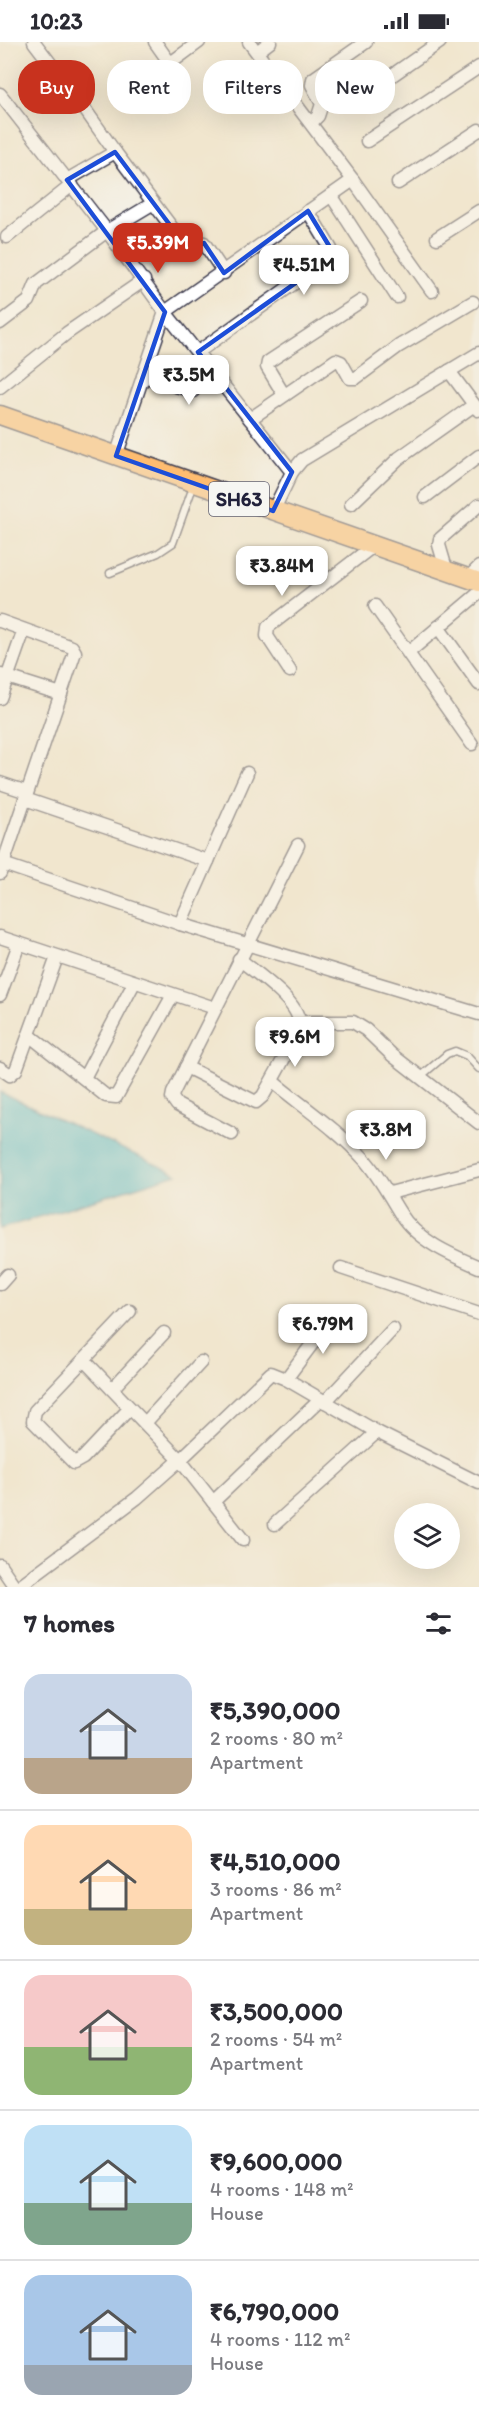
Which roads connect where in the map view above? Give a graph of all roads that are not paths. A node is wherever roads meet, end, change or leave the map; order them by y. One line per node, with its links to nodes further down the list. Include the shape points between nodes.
1 (34, 42): 14 (street)
2 (155, 42): 3 (street, via 172,62)
3 (200, 42)
4 (270, 42): 7 (street)
5 (366, 42): 11 (street, via 313,79 322,104)
6 (440, 42): 9 (street)
7 (253, 47): 11 (street)
8 (479, 67): 13 (street)
9 (395, 73)
10 (0, 94): 16 (street)
11 (311, 123): 15 (street)
12 (479, 130): 17 (street)
13 (367, 141)
14 (115, 152): 16 (street); 19 (street)
15 (353, 180): 18 (street); 27 (street)
16 (70, 182): 22 (street); 23 (street)
17 (398, 183)
18 (332, 195): 21 (street); 28 (street)
19 (152, 204): 22 (street); 25 (street, via 185,245 204,243)
20 (479, 211): 24 (street)
21 (308, 212): 25 (street); 33 (street, via 331,249 331,257)
22 (107, 231): 26 (street); 32 (street, via 36,284 32,298)
23 (7, 237)
24 (436, 238)
25 (224, 273): 31 (street)
26 (144, 280): 31 (street); 38 (street, via 67,333)
27 (432, 291)
28 (397, 297)
29 (361, 301): 39 (street, via 268,362 267,367)
30 (473, 302): 39 (street, via 399,346 356,378 350,378 336,360)
31 (165, 312): 33 (street); 37 (street)
32 (0, 323)
33 (198, 352): 35 (street)
34 (479, 353): 36 (street)
35 (206, 363): 37 (street, via 192,391); 42 (street)
36 (449, 371): 40 (street); 45 (street, via 314,451)
37 (142, 376): 43 (street)
38 (0, 387)
39 (285, 395): 42 (street)
40 (477, 408): 48 (street, via 399,458)
41 (0, 416): 43 (main road, SH63)
42 (250, 419): 45 (street)
43 (116, 456): 46 (main road, SH63)
44 (479, 456): 47 (street)
45 (292, 472): 50 (street)
46 (195, 484): 50 (main road, SH63); 53 (lane, via 173,543)
47 (425, 497)
48 (351, 504)
49 (479, 505): 52 (street, via 440,539)
50 (273, 512): 51 (main road, SH63)
51 (373, 546): 52 (main road, SH63); 60 (street, via 268,627 267,636)
52 (447, 572): 54 (main road, SH63)
53 (110, 573)
54 (476, 580): 57 (street)
55 (375, 606): 59 (street)
56 (0, 621): 58 (street)
57 (438, 627): 59 (street); 62 (street)
58 (24, 630): 61 (street); 63 (street, via 75,649)
59 (409, 652): 65 (street)
60 (290, 671)
61 (4, 675): 63 (street); 64 (street)
62 (479, 684)
63 (61, 694): 68 (street)
64 (0, 698)
65 (472, 744)
66 (247, 773): 70 (street)
67 (0, 783): 68 (street)
68 (26, 796): 70 (street); 71 (street)
69 (298, 845): 75 (street)
70 (208, 861): 72 (street)
71 (1, 867): 72 (street)
72 (180, 924): 75 (street)
73 (0, 937): 74 (street)
74 (19, 944): 76 (street); 79 (street)
75 (246, 945): 77 (street); 82 (street)
76 (57, 957): 78 (street); 84 (street)
77 (239, 959): 81 (street); 83 (street, via 278,991)
78 (134, 983): 80 (street); 89 (street)
79 (0, 995)
80 (173, 995): 81 (street); 89 (street, via 116,1097 106,1096)
81 (215, 1008): 85 (street)
82 (479, 1014)
83 (300, 1022): 88 (street, via 353,1022); 90 (street)
84 (29, 1035): 86 (street, via 13,1074); 89 (street)
85 (186, 1067): 90 (street, via 252,1101 260,1100); 92 (street, via 173,1093 174,1102)
86 (0, 1068)
87 (479, 1069): 88 (lane, via 467,1056 454,1051)
88 (420, 1077): 91 (street)
89 (84, 1078)
90 (272, 1081): 94 (street, via 362,1156)
91 (478, 1118)
92 (232, 1134)
93 (479, 1170): 94 (street)
94 (390, 1193): 95 (street, via 400,1214 414,1230)
95 (479, 1267)
96 (341, 1268): 99 (street)
97 (130, 1311): 102 (street)
98 (336, 1312): 104 (street)
99 (479, 1314)
100 (393, 1329): 106 (street)
101 (164, 1333): 105 (street)
102 (84, 1360): 105 (street); 107 (street, via 35,1411 34,1425 74,1463)
103 (201, 1362): 108 (street)
104 (286, 1379): 106 (street); 110 (street, via 276,1374 267,1376)
105 (112, 1389): 107 (street)
106 (322, 1401): 109 (street); 112 (street)
107 (130, 1408): 108 (street)
108 (145, 1423): 110 (street)
109 (377, 1432): 111 (street); 113 (street)
110 (180, 1460): 112 (street); 116 (street, via 89,1536)
111 (479, 1484)
112 (213, 1502): 114 (street)
113 (275, 1524)
114 (243, 1540)
115 (0, 1565): 116 (street)
116 (17, 1587)

